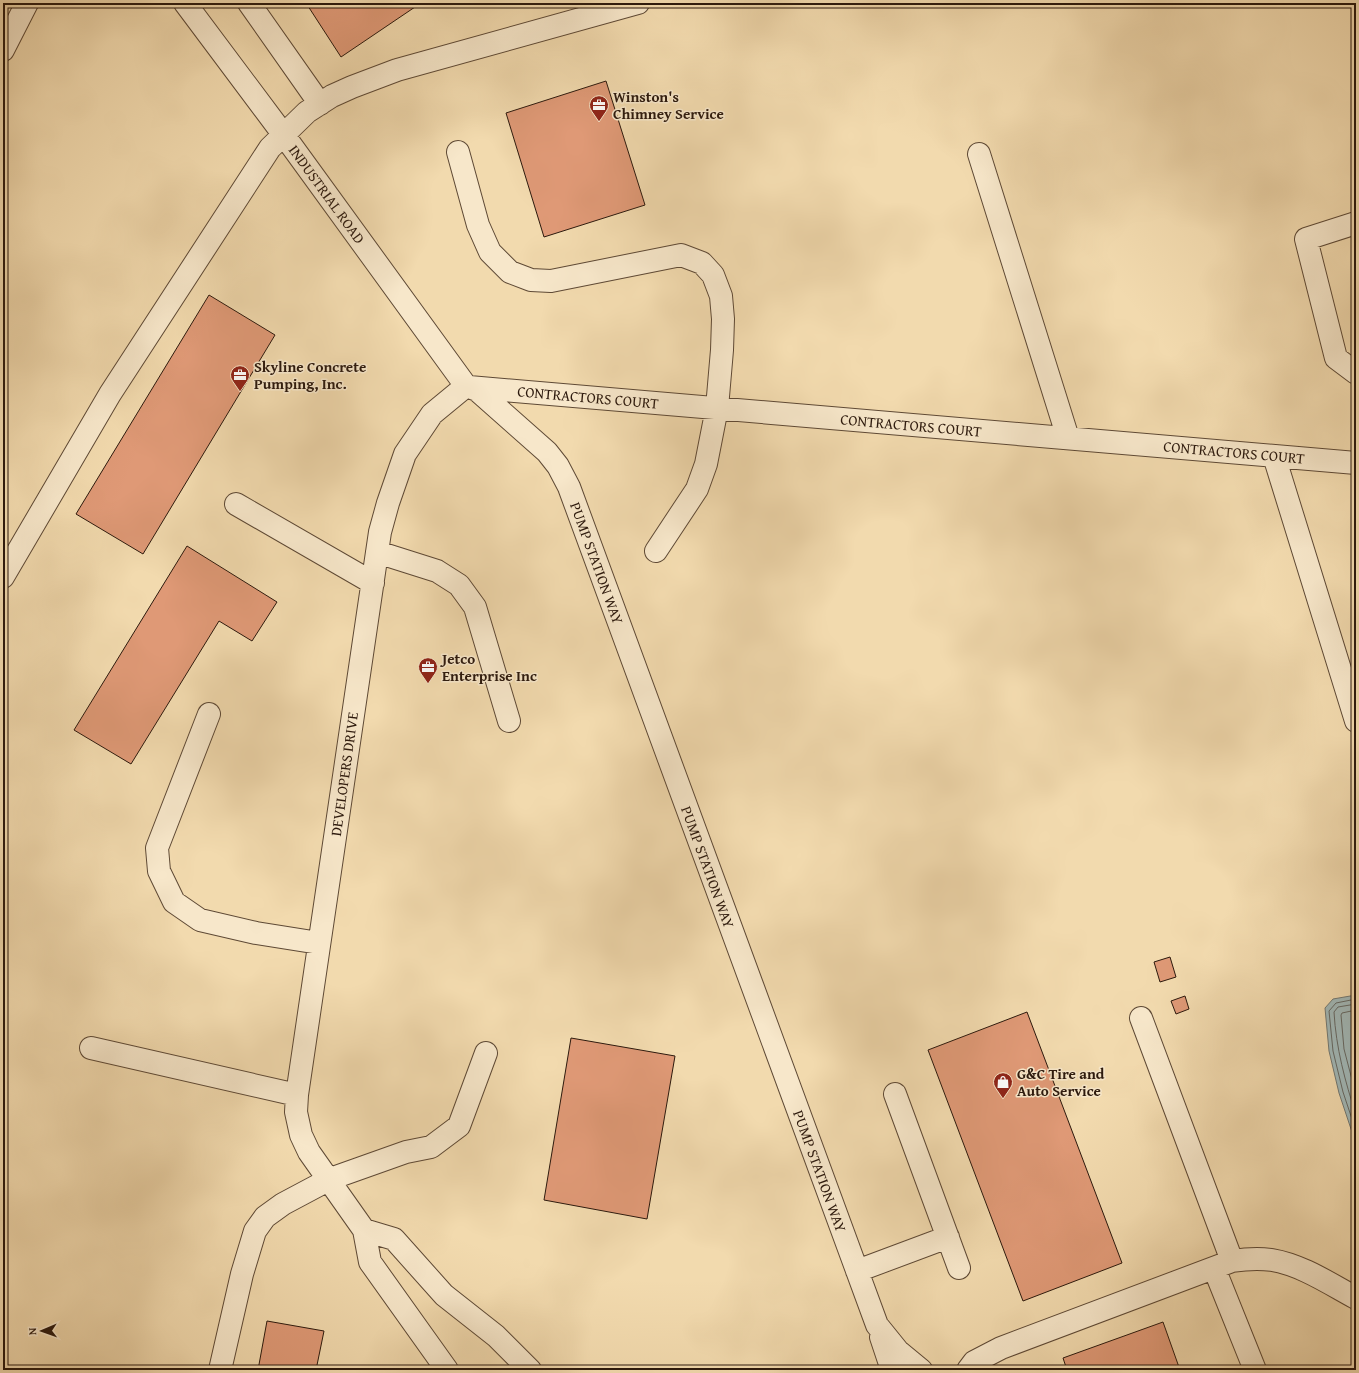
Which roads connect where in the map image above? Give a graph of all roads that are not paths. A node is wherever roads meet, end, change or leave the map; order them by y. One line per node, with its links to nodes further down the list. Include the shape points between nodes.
1 (27, 3): 6 (street)
2 (185, 3): 8 (street, INDUSTRIAL ROAD)
3 (249, 3): 7 (street)
4 (638, 3): 5 (street)
5 (601, 8): 7 (street, via 397,70 352,87)
6 (3, 50)
7 (320, 104): 8 (street)
8 (283, 134): 13 (street, INDUSTRIAL ROAD); 21 (street, via 270,148 110,394)
9 (458, 152): 14 (street, via 478,225 490,252 510,272 531,280 551,281 681,255 702,263 712,275 720,296 723,319)
10 (979, 154): 15 (street)
11 (1356, 223): 12 (street, via 1306,239 1336,358)
12 (1356, 373)
13 (466, 386): 14 (street, CONTRACTORS COURT); 20 (street, DEVELOPERS DRIVE, via 432,414 406,454 388,502); 37 (street, PUMP STATION WAY, via 477,390 548,452 569,487)
14 (717, 408): 15 (street, CONTRACTORS COURT); 19 (street, via 706,464 697,489)
15 (1068, 438): 16 (street, CONTRACTORS COURT)
16 (1274, 456): 17 (street, CONTRACTORS COURT); 25 (street)
17 (1356, 463)
18 (236, 504): 22 (street)
19 (656, 551)
20 (377, 552): 22 (street, DEVELOPERS DRIVE); 24 (street, via 437,570 459,585 474,607)
21 (3, 577)
22 (372, 584): 26 (street, DEVELOPERS DRIVE)
23 (209, 714): 26 (street, via 158,848 159,871 174,902 200,920 256,933)
24 (509, 721)
25 (1356, 722)
26 (319, 943): 31 (street, DEVELOPERS DRIVE)
27 (1141, 1018): 35 (street)
28 (92, 1048): 31 (street)
29 (486, 1053): 32 (street, via 459,1126 431,1147 406,1152)
30 (895, 1094): 34 (street)
31 (297, 1095): 32 (street, DEVELOPERS DRIVE, via 296,1112 301,1135 309,1152)
32 (330, 1179): 33 (street, DEVELOPERS DRIVE); 40 (street, via 283,1204 265,1217 255,1231 242,1274)
33 (364, 1230): 41 (street, via 370,1262); 42 (street, via 394,1240 444,1295 496,1336)
34 (948, 1237): 36 (street); 37 (street)
35 (1223, 1265): 38 (street, via 1248,1259 1272,1260 1299,1268); 45 (street, via 1000,1348 974,1362); 46 (street)
36 (959, 1268)
37 (857, 1271): 39 (street, PUMP STATION WAY)
38 (1356, 1298)
39 (877, 1325): 43 (street); 44 (street, PUMP STATION WAY, via 898,1351)
40 (220, 1370)
41 (447, 1370)
42 (530, 1370)
43 (892, 1370)
44 (921, 1370)
45 (968, 1370)
46 (1254, 1370)

